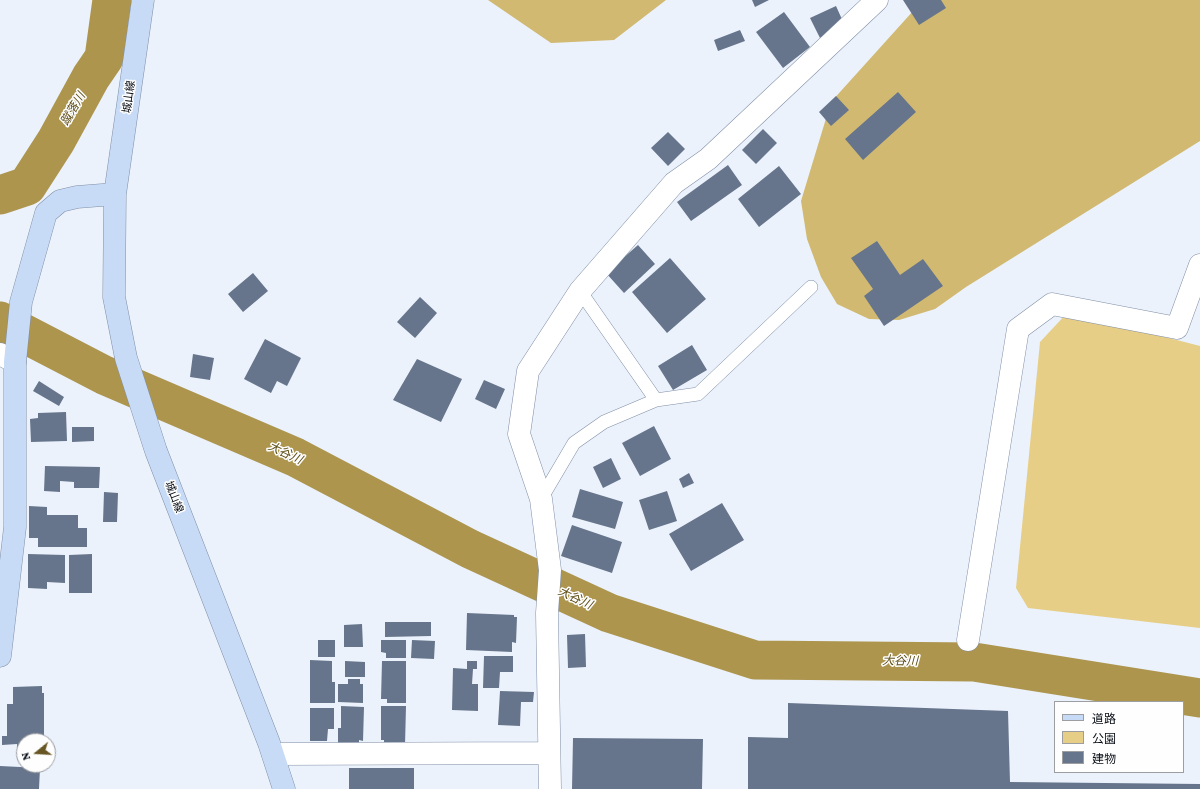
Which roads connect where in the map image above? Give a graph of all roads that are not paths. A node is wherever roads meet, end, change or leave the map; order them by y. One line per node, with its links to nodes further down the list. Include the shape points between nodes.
1 (143, 0): 3 (main road, 城山線)
2 (877, 0): 6 (street, via 708,159 674,183)
3 (115, 194): 7 (main road, via 60,201 46,213 21,302); 14 (main road, 城山線, via 114,297 126,358 156,451)
4 (1200, 264): 11 (street, via 1178,328 1052,304 1018,329)
5 (811, 287): 8 (lane, via 698,394)
6 (580, 290): 8 (lane); 9 (street, via 528,371 519,434)
7 (10, 355): 10 (main road, via 15,527)
8 (656, 400): 9 (lane, via 604,422 574,443)
9 (541, 499): 13 (street, via 550,570 547,613)
10 (2, 626): 12 (main road)
11 (968, 640)
12 (0, 656)
13 (550, 753): 14 (street); 16 (street)
14 (273, 754): 15 (main road, 城山線)
15 (284, 789)
16 (550, 789)

